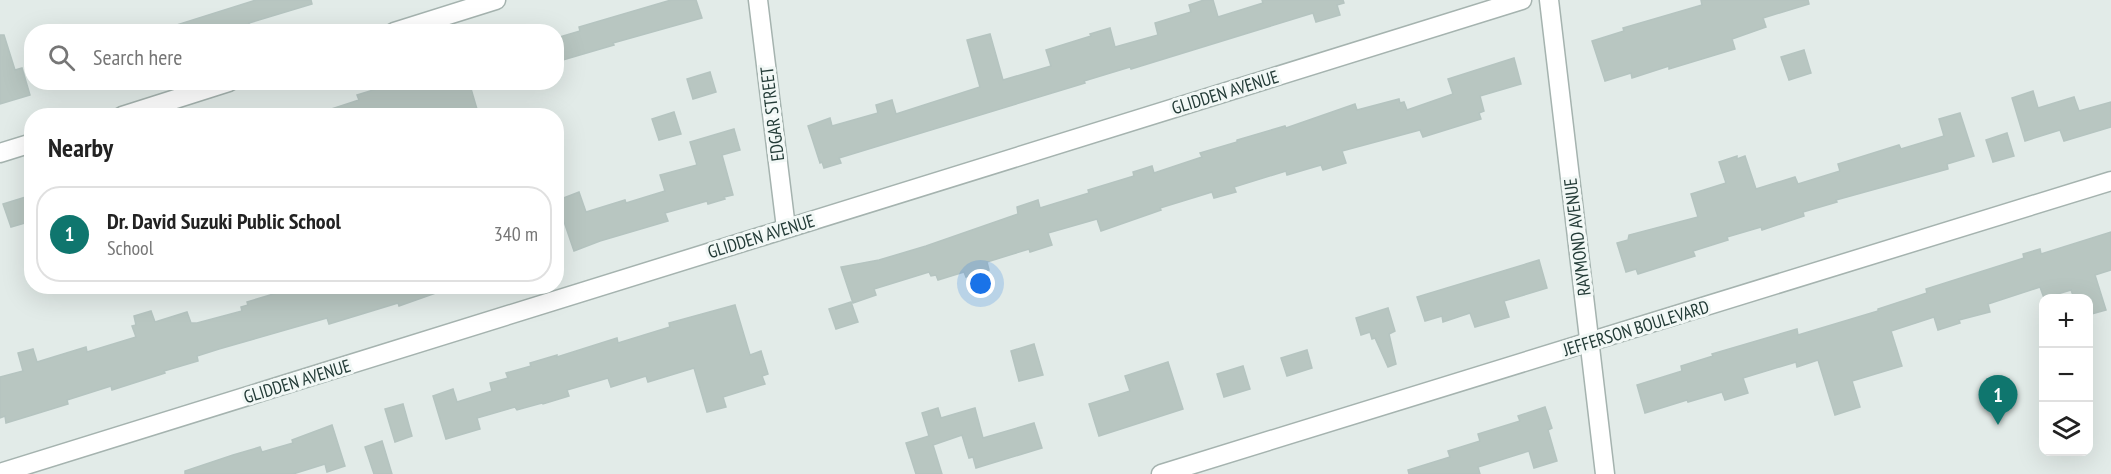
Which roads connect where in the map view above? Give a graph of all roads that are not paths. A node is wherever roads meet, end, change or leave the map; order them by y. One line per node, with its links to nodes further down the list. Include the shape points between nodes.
1 (496, 0): 5 (street)
2 (758, 0): 11 (street, EDGAR STREET)
3 (1522, 0): 11 (street, GLIDDEN AVENUE)
4 (1549, 0): 12 (street, RAYMOND AVENUE)
5 (420, 24)
6 (204, 90): 7 (street)
7 (147, 108)
8 (24, 146): 9 (street)
9 (0, 153)
10 (2111, 181): 12 (street, JEFFERSON BOULEVARD)
11 (786, 228): 13 (street, GLIDDEN AVENUE)
12 (1590, 342): 14 (street, JEFFERSON BOULEVARD); 15 (street, RAYMOND AVENUE)
13 (0, 473)
14 (1161, 474)
15 (1605, 474)

